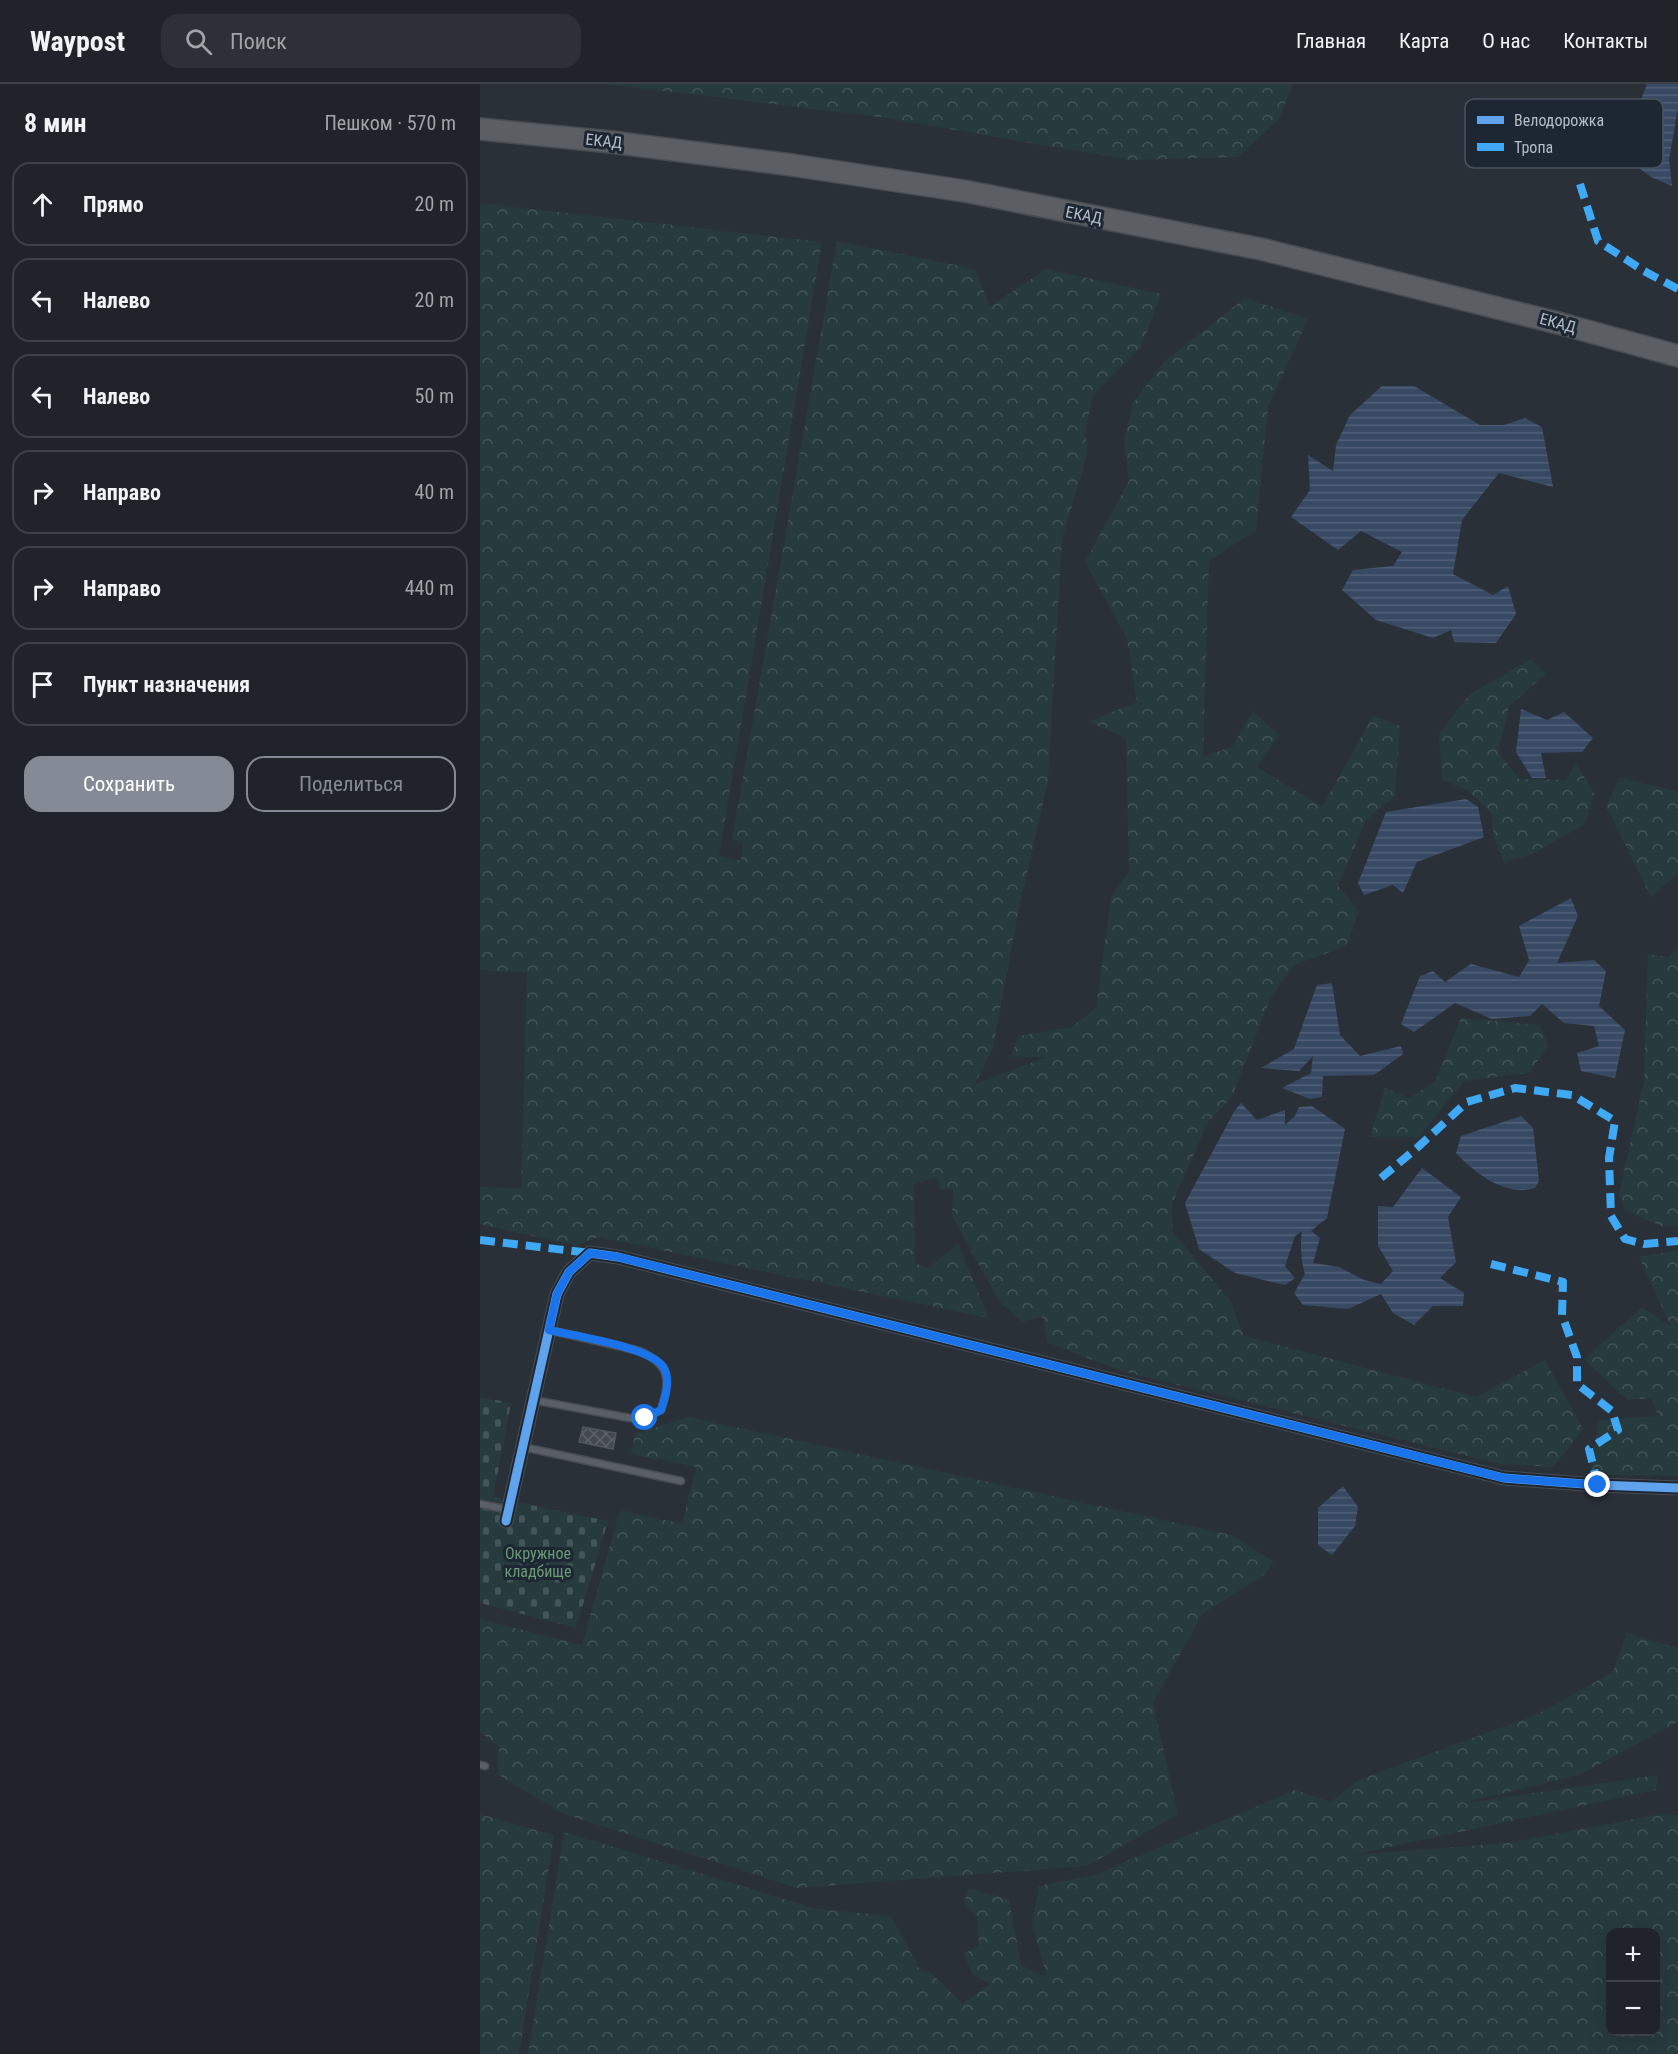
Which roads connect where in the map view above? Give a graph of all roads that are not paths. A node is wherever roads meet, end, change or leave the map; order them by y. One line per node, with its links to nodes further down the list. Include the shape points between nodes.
1 (480, 129): 2 (highway, ЕКАД, via 781,163 964,191 1261,249)
2 (1678, 356)
3 (549, 1330): 4 (street); 4 (lane, via 640,1351 654,1358 665,1370 667,1391 661,1410 645,1418); 7 (street, via 557,1294 569,1272 590,1253 1504,1478)
4 (533, 1400): 5 (street)
5 (523, 1447): 6 (lane); 9 (street)
6 (681, 1480)
7 (1678, 1488)
8 (480, 1504): 9 (lane)
9 (508, 1516)

